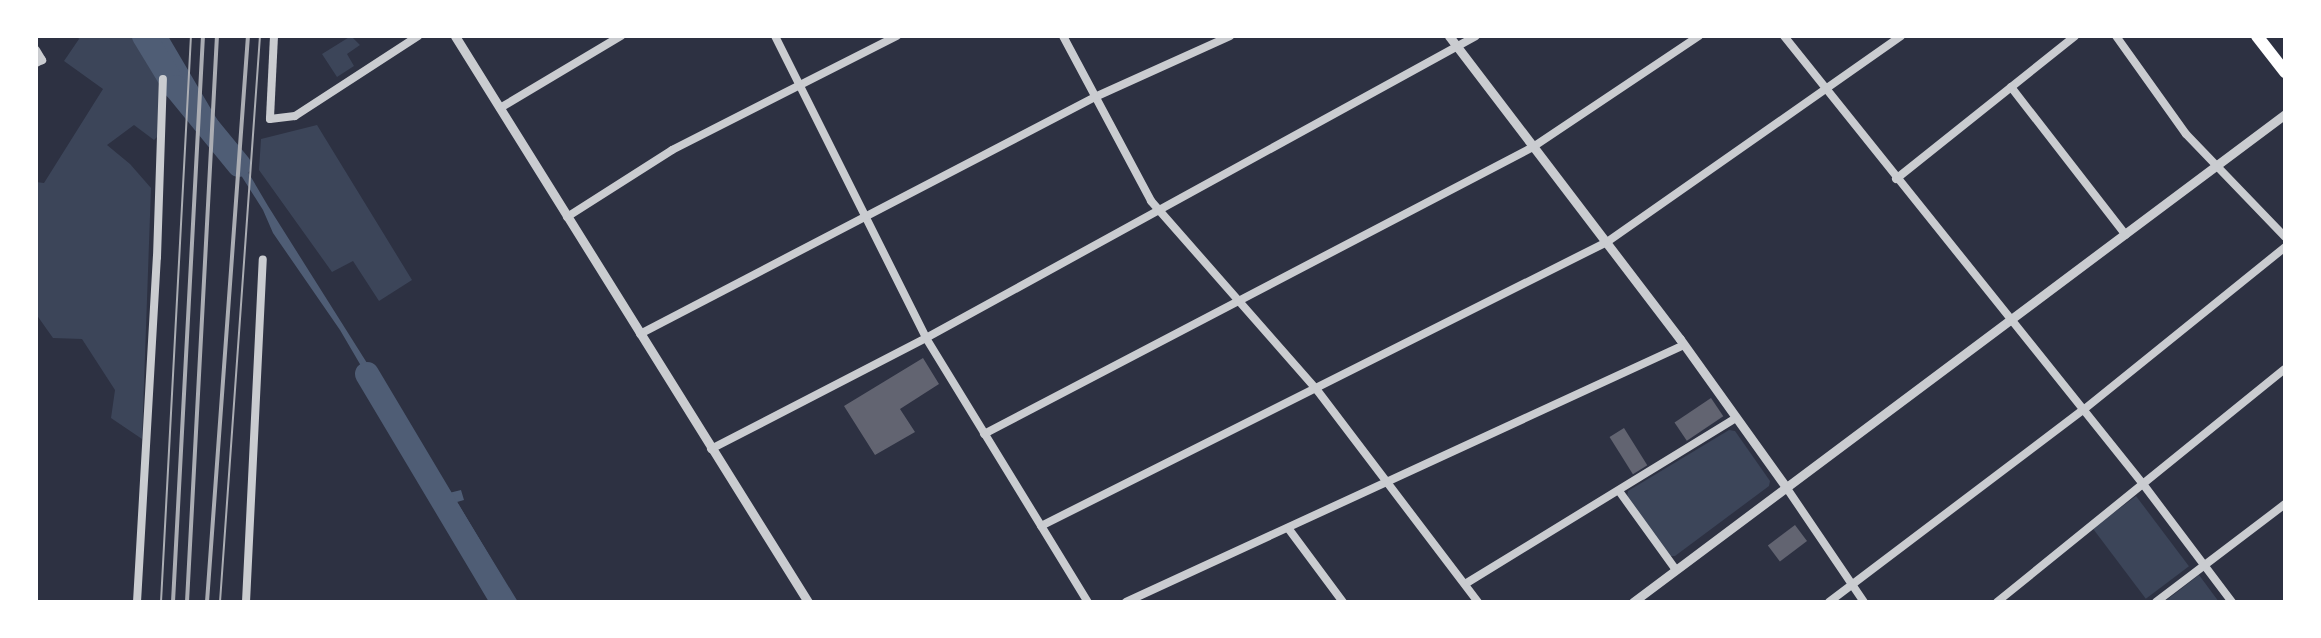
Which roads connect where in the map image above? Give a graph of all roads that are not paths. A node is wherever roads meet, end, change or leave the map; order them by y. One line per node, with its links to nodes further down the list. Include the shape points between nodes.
1 (274, 36): 2 (street, via 270,119 295,116)
2 (418, 36)
3 (455, 36): 26 (street)
4 (621, 36): 26 (street)
5 (775, 36): 22 (street)
6 (897, 36): 22 (street)
7 (1063, 36): 25 (street)
8 (1230, 36): 25 (street)
9 (1449, 36): 17 (street)
10 (1476, 36): 17 (street)
11 (1699, 36): 28 (street)
12 (1784, 36): 24 (street)
13 (1901, 36): 24 (street)
14 (2075, 36): 23 (street)
15 (2116, 36): 29 (street, via 2186,134)
16 (2257, 36): 20 (main road)
17 (1458, 48): 28 (street); 31 (street)
18 (36, 50): 19 (street, via 42,60)
19 (36, 63)
20 (2285, 72)
21 (163, 79): 61 (street)
22 (802, 84): 32 (street, via 672,150); 33 (street)
23 (2011, 87): 30 (street); 34 (street)
24 (1826, 89): 30 (street); 36 (street)
25 (1095, 97): 31 (street); 33 (street)
26 (500, 108): 32 (street)
27 (2285, 114): 29 (street)
28 (1533, 147): 36 (street); 39 (street)
29 (2217, 164): 34 (street); 35 (street)
30 (1896, 179): 40 (street)
31 (1158, 211): 39 (street); 42 (street)
32 (567, 217): 41 (street)
33 (866, 218): 41 (street); 42 (street)
34 (2126, 235): 40 (street)
35 (2285, 237)
36 (1607, 242): 43 (street); 45 (street)
37 (2285, 247): 46 (street)
38 (263, 259): 62 (street)
39 (1238, 299): 45 (street); 48 (street)
40 (2011, 321): 46 (street); 52 (street)
41 (640, 334): 49 (street)
42 (926, 338): 48 (street); 49 (street)
43 (1684, 345): 47 (street); 50 (street)
44 (2285, 369): 51 (street)
45 (1317, 390): 50 (street); 55 (street)
46 (2082, 411): 51 (street); 60 (street)
47 (1736, 418): 52 (street); 53 (street)
48 (984, 434): 55 (street)
49 (711, 449): 63 (street)
50 (1388, 482): 56 (street); 59 (street)
51 (2143, 484): 57 (street); 71 (street)
52 (1786, 487): 58 (street); 60 (street)
53 (1619, 491): 58 (street); 59 (street)
54 (2285, 504): 57 (street)
55 (1041, 526): 64 (street)
56 (1288, 528): 65 (street); 66 (street)
57 (2204, 566): 72 (street); 73 (street)
58 (1676, 570): 68 (street)
59 (1465, 584): 67 (street)
60 (1852, 584): 69 (street); 70 (street)
61 (137, 602)
62 (246, 602)
63 (808, 602)
64 (1088, 602)
65 (1126, 602)
66 (1343, 602)
67 (1478, 602)
68 (1633, 602)
69 (1829, 602)
70 (1864, 602)
71 (1997, 602)
72 (2156, 602)
73 (2232, 602)

